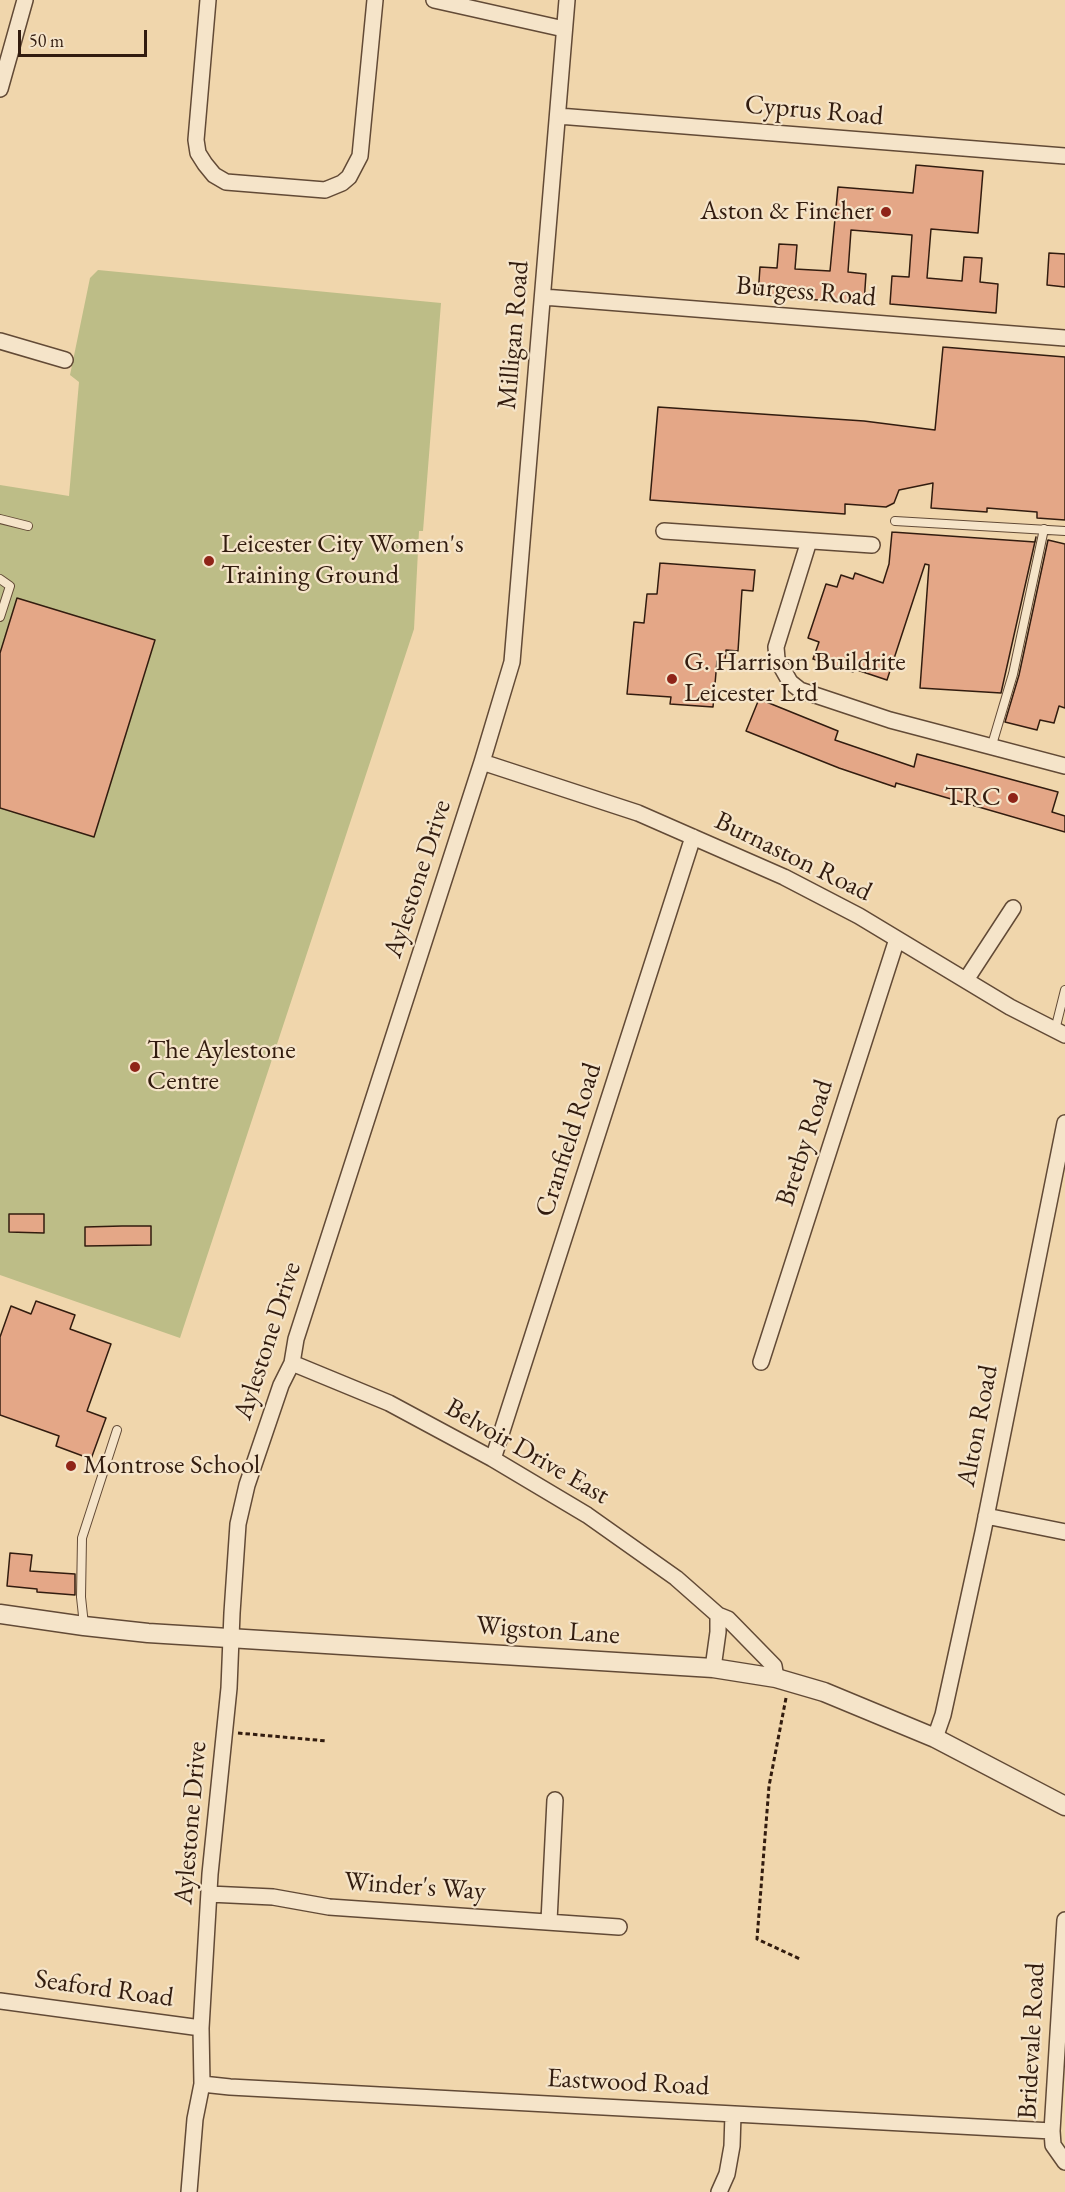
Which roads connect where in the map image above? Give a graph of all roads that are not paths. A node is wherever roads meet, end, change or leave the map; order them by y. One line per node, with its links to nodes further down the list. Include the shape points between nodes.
1 (25, 0): 7 (street)
2 (208, 0): 3 (street, via 198,153 214,175 226,182 325,190 349,177 360,156)
3 (375, 0)
4 (434, 0): 6 (street)
5 (567, 0): 6 (street, Milligan Road)
6 (564, 29): 8 (street, Milligan Road)
7 (0, 89)
8 (558, 116): 9 (street, Cyprus Road); 10 (street, Milligan Road)
9 (1065, 156)
10 (543, 297): 11 (street, Burgess Road); 24 (street, Milligan Road)
11 (1065, 338)
12 (0, 341): 13 (street)
13 (65, 360)
14 (0, 519): 16 (lane)
15 (895, 521): 17 (lane)
16 (28, 526)
17 (1044, 529): 19 (lane); 25 (lane, via 1013,674)
18 (664, 531): 20 (street)
19 (1065, 531)
20 (809, 541): 21 (street); 25 (street, via 776,647 777,659 790,682 800,690 890,720)
21 (872, 545)
22 (0, 579): 23 (lane, via 10,586)
23 (0, 617)
24 (509, 673): 26 (street, Aylestone Drive)
25 (991, 748): 27 (street)
26 (482, 762): 28 (street, Burnaston Road, via 628,810); 36 (street, Aylestone Drive, via 296,1339)
27 (1065, 766)
28 (693, 837): 30 (street, Burnaston Road, via 784,877); 38 (street, Cranfield Road)
29 (1013, 908): 31 (street)
30 (897, 939): 31 (street, Burnaston Road); 35 (street, Bretby Road)
31 (966, 980): 33 (street, Burnaston Road)
32 (1065, 990): 33 (lane)
33 (1060, 1034)
34 (1065, 1124): 39 (street, Alton Road)
35 (761, 1362)
36 (292, 1363): 38 (street, Belvoir Drive East, via 389,1403); 44 (street, Aylestone Drive, via 247,1485 238,1524)
37 (117, 1430): 43 (lane, via 82,1538)
38 (493, 1459): 42 (street, Belvoir Drive East, via 596,1521 676,1578)
39 (986, 1516): 40 (street); 47 (street, Alton Road)
40 (1065, 1532)
41 (0, 1614): 43 (street, Wigston Lane)
42 (718, 1615): 45 (street); 46 (street, Belvoir Drive East, via 728,1619)
43 (84, 1626): 44 (street, Wigston Lane)
44 (232, 1639): 45 (street, Wigston Lane); 50 (street, Aylestone Drive)
45 (713, 1668): 46 (street, Wigston Lane)
46 (783, 1680): 47 (street, Wigston Lane, via 824,1692)
47 (935, 1738): 49 (street, Wigston Lane)
48 (555, 1800): 52 (street)
49 (1065, 1806)
50 (209, 1894): 52 (street, Winder's Way, via 329,1907); 55 (street, Aylestone Drive)
51 (1065, 1920): 58 (street, Bridevale Road)
52 (549, 1921): 53 (street, Winder's Way)
53 (619, 1927)
54 (0, 2001): 55 (street, Seaford Road)
55 (201, 2028): 56 (street, Aylestone Drive)
56 (202, 2084): 57 (street, Eastwood Road); 60 (street, Aylestone Drive)
57 (733, 2114): 58 (street, Eastwood Road); 61 (street, via 727,2174)
58 (1052, 2131): 59 (street, Bridevale Road, via 1053,2145)
59 (1065, 2162)
60 (189, 2192)
61 (719, 2192)

